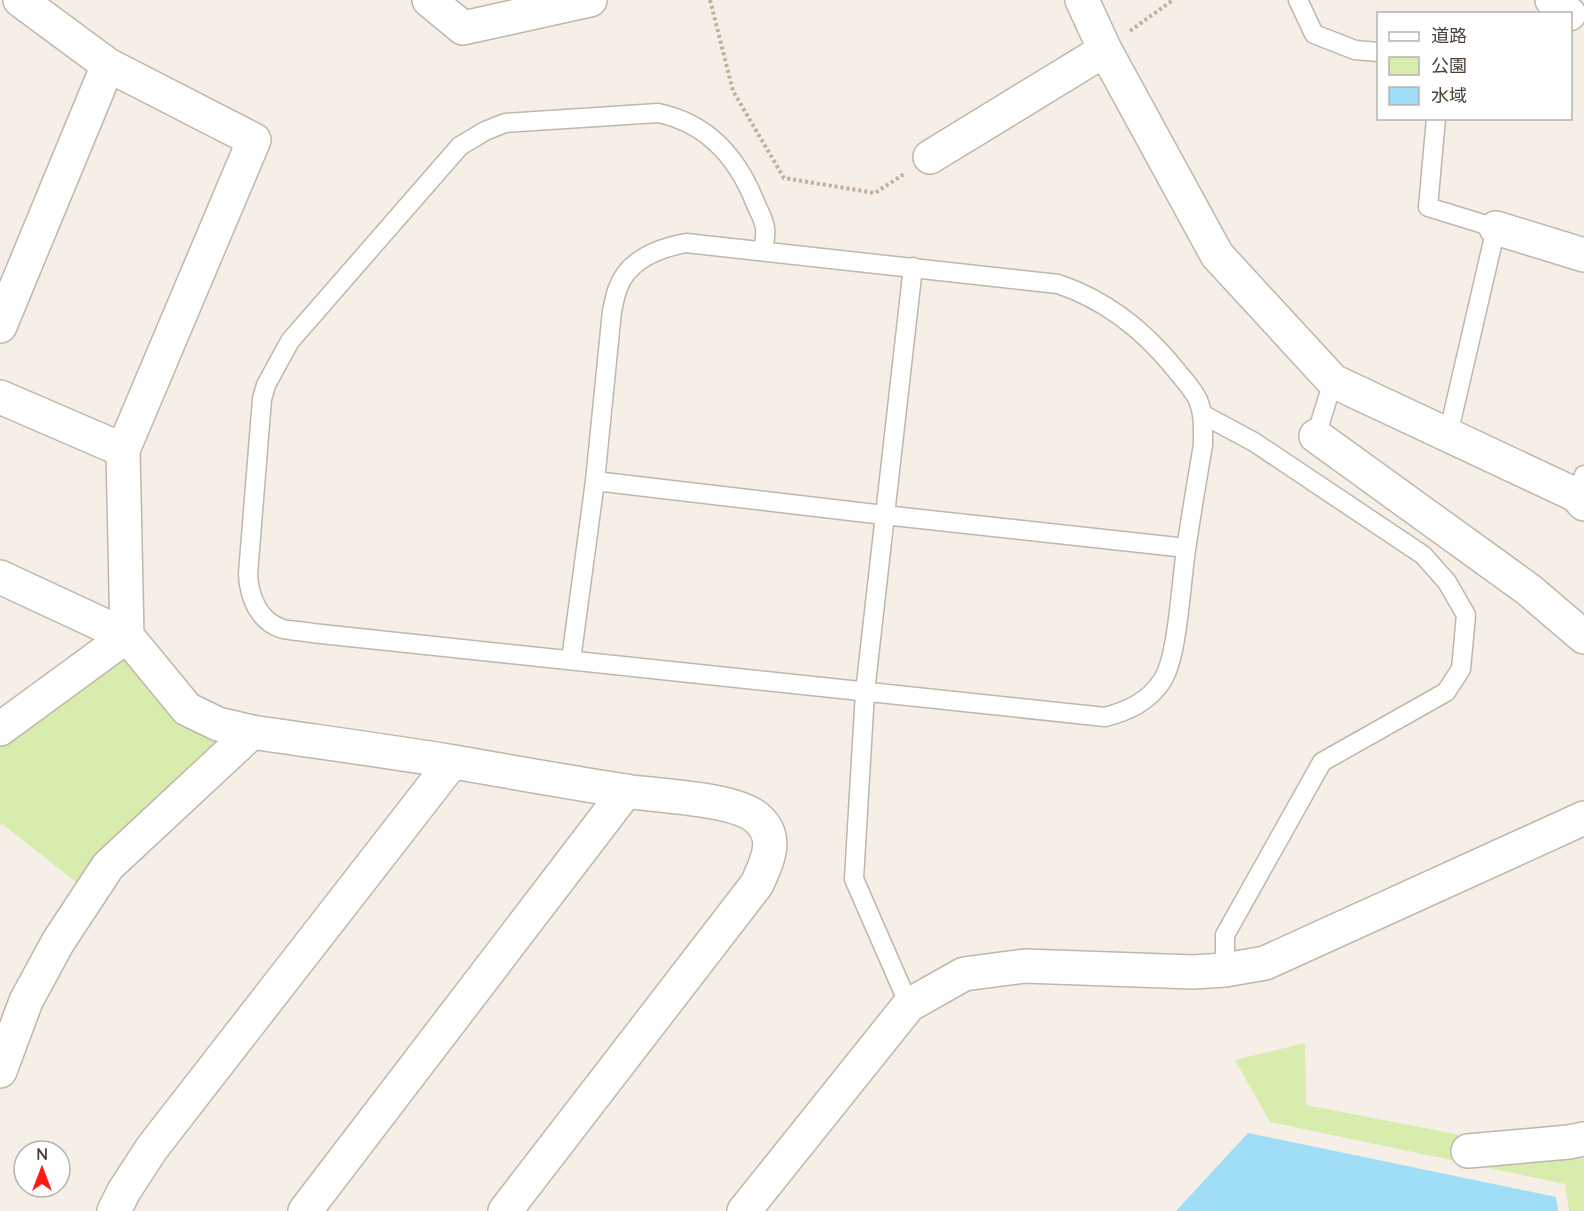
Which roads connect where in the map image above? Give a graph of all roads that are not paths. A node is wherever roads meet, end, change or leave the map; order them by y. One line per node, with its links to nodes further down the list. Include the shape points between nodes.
1 (20, 0): 12 (street)
2 (429, 0): 3 (street, via 464,28)
3 (591, 0)
4 (1082, 0): 10 (street)
5 (1298, 0): 11 (lane, via 1314,34 1355,50)
6 (1552, 0): 7 (street)
7 (1567, 12)
8 (1572, 16): 9 (street)
9 (1584, 25)
10 (1105, 50): 14 (street); 20 (street, via 1217,255)
11 (1377, 52)
12 (108, 64): 19 (street); 25 (street, via 254,140)
13 (1436, 120): 15 (lane, via 1428,207)
14 (930, 157)
15 (1496, 228): 17 (street); 23 (lane)
16 (763, 251): 18 (lane); 26 (lane, via 686,243 646,256 628,270 618,287 612,311); 33 (lane, via 765,227 746,179 731,156 706,134 673,116 658,113 505,123 460,146 290,341 266,384 248,574 255,605 269,622 283,629 312,633)
17 (1584, 255)
18 (913, 267): 22 (lane, via 1058,284 1082,293 1115,311 1149,338 1198,399); 28 (lane)
19 (0, 326)
20 (1333, 381): 23 (street); 24 (lane)
21 (0, 397): 25 (street)
22 (1202, 414): 29 (lane, via 1203,445); 40 (lane, via 1254,442 1423,555 1447,582 1466,615 1461,669 1446,692 1322,762 1225,935)
23 (1448, 435): 27 (street)
24 (1316, 436): 32 (street, via 1529,590)
25 (123, 450): 31 (street)
26 (595, 480): 28 (lane); 33 (lane)
27 (1581, 491)
28 (884, 515): 29 (lane); 34 (lane)
29 (1186, 548): 34 (lane, via 1168,670 1153,692 1130,710 1105,717)
30 (0, 577): 31 (street)
31 (127, 636): 35 (street); 36 (street, via 187,709 218,724)
32 (1584, 637)
33 (571, 660): 34 (lane)
34 (865, 692): 41 (lane, via 854,879)
35 (0, 729)
36 (252, 732): 37 (street); 42 (street, via 108,866 58,942 26,1001)
37 (452, 762): 38 (street); 45 (street, via 152,1148)
38 (626, 791): 46 (street); 47 (street, via 741,808 757,818 769,834 770,855 757,884)
39 (1584, 818): 40 (street, via 1265,963)
40 (1225, 970): 41 (street, via 1025,966 964,974)
41 (909, 1005): 48 (street)
42 (0, 1071)
43 (1584, 1139): 44 (street)
44 (1468, 1151)
45 (114, 1211)
46 (304, 1211)
47 (505, 1211)
48 (744, 1211)

